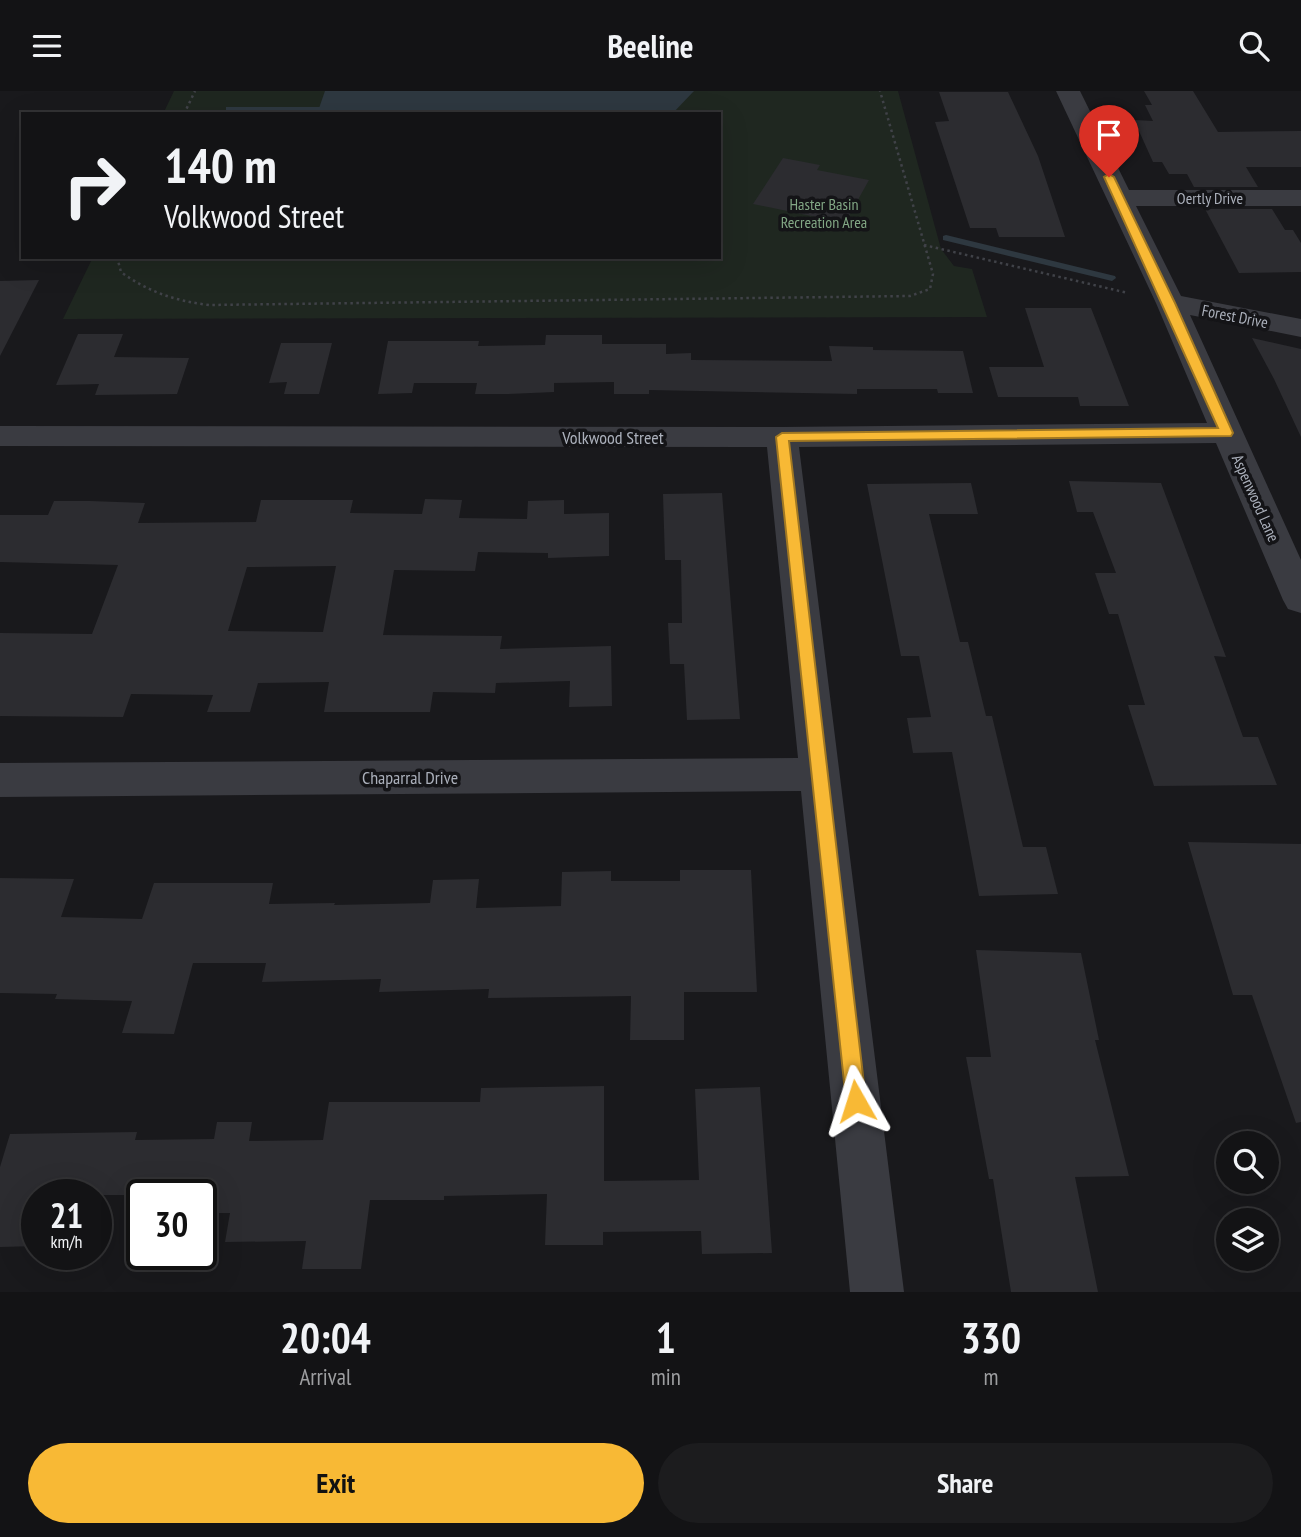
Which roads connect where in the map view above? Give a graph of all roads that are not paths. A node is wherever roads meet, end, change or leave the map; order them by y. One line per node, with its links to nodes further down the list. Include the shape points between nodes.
1 (1069, 91): 2 (street, Aspenwood Lane)
2 (1119, 198): 3 (street, Oertly Drive); 4 (street, Aspenwood Lane)
3 (1301, 198)
4 (1170, 303): 5 (street, Forest Drive); 6 (street, Aspenwood Lane)
5 (1301, 328)
6 (1227, 433): 8 (street, Volkwood Street); 9 (street, Aspenwood Lane)
7 (0, 436): 8 (street, Volkwood Street)
8 (782, 437): 10 (street)
9 (1301, 600)
10 (820, 773): 11 (street, Chaparral Drive); 12 (street)
11 (0, 780)
12 (877, 1292)

